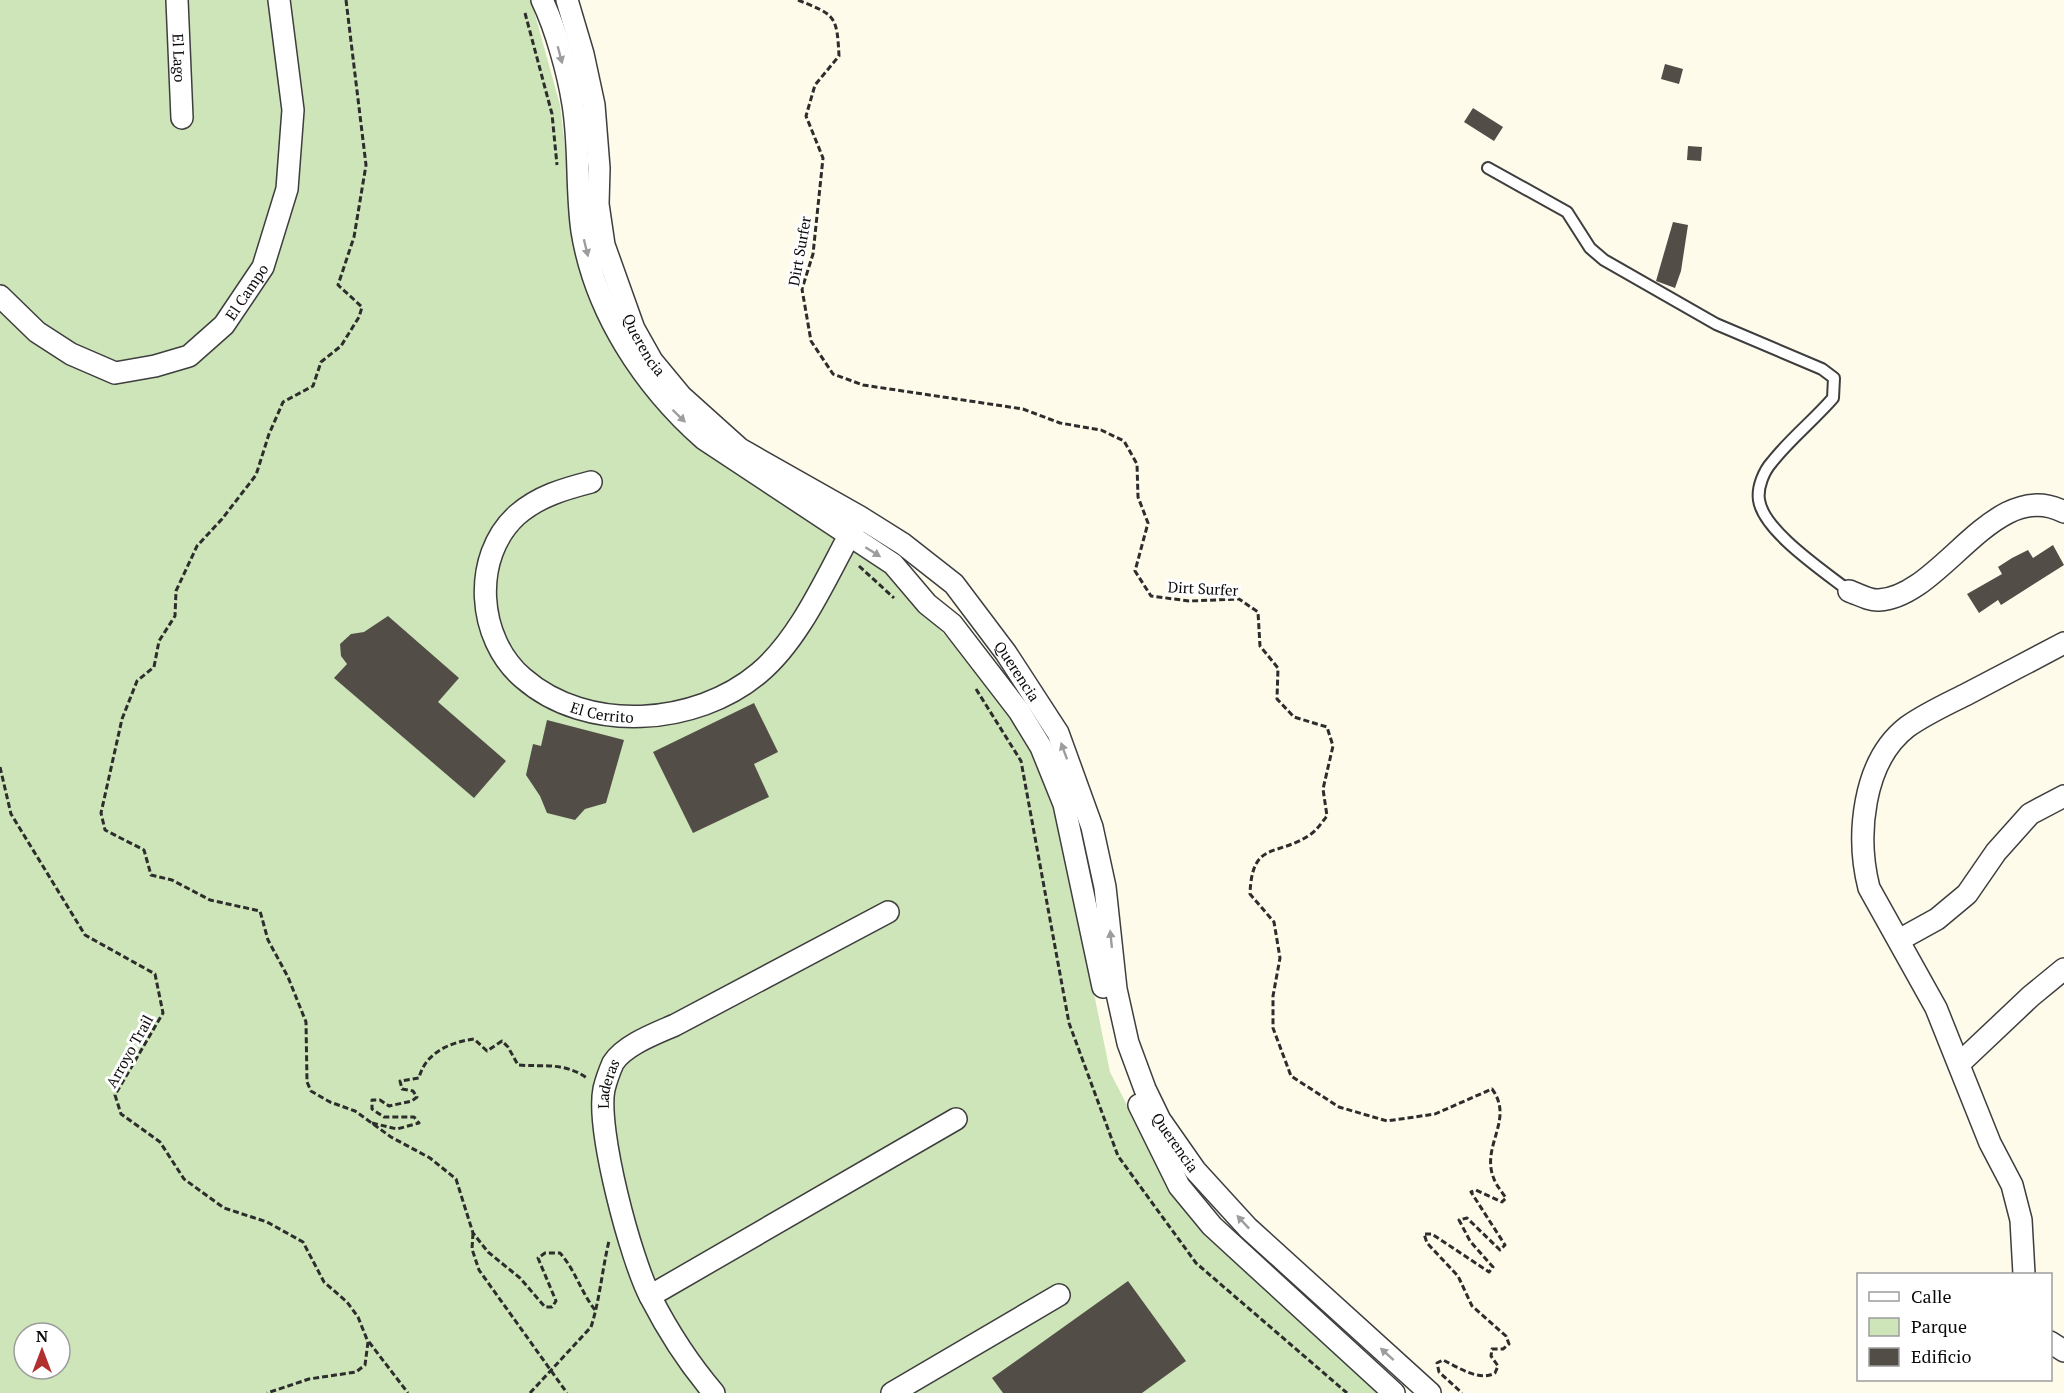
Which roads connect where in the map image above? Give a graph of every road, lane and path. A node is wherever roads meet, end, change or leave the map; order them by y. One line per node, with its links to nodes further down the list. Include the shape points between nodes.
1 (177, 0): 7 (street, El Lago)
2 (279, 0): 10 (street, El Campo, via 293,110 287,189 263,267 224,325 189,356 115,373 71,354 37,332)
3 (346, 0): 28 (path, via 366,165 354,237 338,285 362,307 359,317 341,346 321,362 313,386 284,402 256,475 197,546 176,591 175,616 159,641 154,667 136,681 122,719 101,813 105,830 144,850 151,875 172,880 210,900 260,911 268,940 306,1022 306,1082 311,1091)
4 (567, 0): 13 (street, Querencia, via 594,105 598,204 604,245 634,329 652,361 708,423 740,448)
5 (798, 0): 45 (path, Dirt Surfer, via 827,12 838,27 839,56 815,85 806,116 823,158 813,254 802,290 812,341 833,375 863,385 1023,409 1060,423 1101,430 1125,441 1137,464 1138,496 1148,523 1135,571 1150,596 1189,601 1239,599 1258,612 1260,646 1278,668 1277,699 1294,717 1327,727 1333,746 1323,789 1327,816 1311,834 1260,856 1251,874 1250,894 1274,922 1280,958 1273,996 1273,1028 1292,1076 1339,1107 1387,1121 1435,1114 1492,1089 1499,1098 1502,1115 1490,1157 1493,1178 1506,1198 1502,1202 1476,1190 1471,1192 1505,1245 1500,1250 1467,1218 1460,1220 1470,1241 1493,1267 1489,1272 1431,1234 1424,1234 1427,1244 1458,1276 1472,1306 1506,1336 1509,1344 1503,1349 1492,1349 1491,1356 1498,1366 1489,1377 1443,1360 1437,1363 1439,1372)
6 (532, 1): 8 (path, via 552,114); 14 (street, Querencia, one-way to 14, via 556,38 573,104 582,232 591,267 620,338 677,415)
7 (182, 118)
8 (557, 168)
9 (1488, 168): 15 (lane, via 1567,212 1590,248 1622,271 1716,324 1822,369 1834,378 1833,398 1772,462 1759,489 1759,500 1772,525)
10 (0, 296)
11 (591, 482): 14 (street, El Cerrito, via 538,500 516,517 499,540 486,582 489,624 496,644 521,677 537,689 581,709 637,716 672,714 720,699 759,673 777,655 796,630)
12 (2064, 512): 15 (street, via 2032,505 2006,512 1902,595 1878,600)
13 (860, 517): 14 (street, El Cerrito); 25 (street, Querencia, one-way to 13, via 1105,886 1092,827 1058,733 954,584)
14 (845, 544): 16 (path); 25 (street, Querencia, one-way to 25, via 893,564 927,604 952,624 1019,711 1041,747 1064,804)
15 (1849, 591)
16 (903, 605)
17 (2064, 643): 22 (street, via 1906,728 1884,754 1872,781 1866,811 1864,868 1869,888)
18 (972, 683): 42 (path, via 1021,761 1069,1023 1118,1156 1196,1263)
19 (0, 767): 35 (path, Arroyo Trail, via 11,814 85,935 155,974 163,1013 116,1095 121,1114 160,1142 184,1179 224,1208 267,1222 303,1242 324,1282 358,1317)
20 (2064, 796): 22 (street, via 2030,814 1996,852 1967,894 1937,919)
21 (888, 912): 26 (street, Laderas, via 640,1040 614,1061)
22 (1899, 940): 24 (street, via 1936,1008)
23 (2064, 969): 24 (street)
24 (1959, 1064): 31 (street, via 1990,1143 2012,1185 2021,1220)
25 (1129, 1068): 43 (street, Querencia, via 1154,1140 1179,1186 1205,1218); 44 (street, Querencia, one-way to 25, via 1248,1228 1195,1170)
26 (604, 1090): 28 (path, via 575,1069 556,1064 518,1065 502,1041 487,1051 474,1039 451,1042 422,1066 419,1078 400,1082 402,1089 413,1091 417,1097 412,1101 389,1106 372,1100 372,1109 384,1117 414,1117 419,1123 397,1129); 29 (street, Laderas, via 607,1141)
27 (956, 1119): 33 (street)
28 (370, 1122): 30 (path, via 430,1158 456,1179)
29 (622, 1216): 33 (street, Laderas); 34 (path, via 610,1233)
30 (473, 1233): 34 (path, via 545,1307 552,1307 556,1301 538,1258 545,1253 560,1253); 39 (path, via 472,1249 479,1270)
31 (2024, 1273)
32 (1059, 1295): 41 (street)
33 (650, 1296): 40 (street, Laderas)
34 (596, 1311): 38 (path, bridge, via 591,1327)
35 (368, 1342): 36 (path, via 365,1365 356,1372 309,1379); 37 (path, Arroyo Trail)
36 (267, 1393)
37 (408, 1393)
38 (530, 1393)
39 (567, 1393)
40 (714, 1393)
41 (892, 1393)
42 (1347, 1393)
43 (1394, 1393)
44 (1430, 1393)
45 (1462, 1393)

